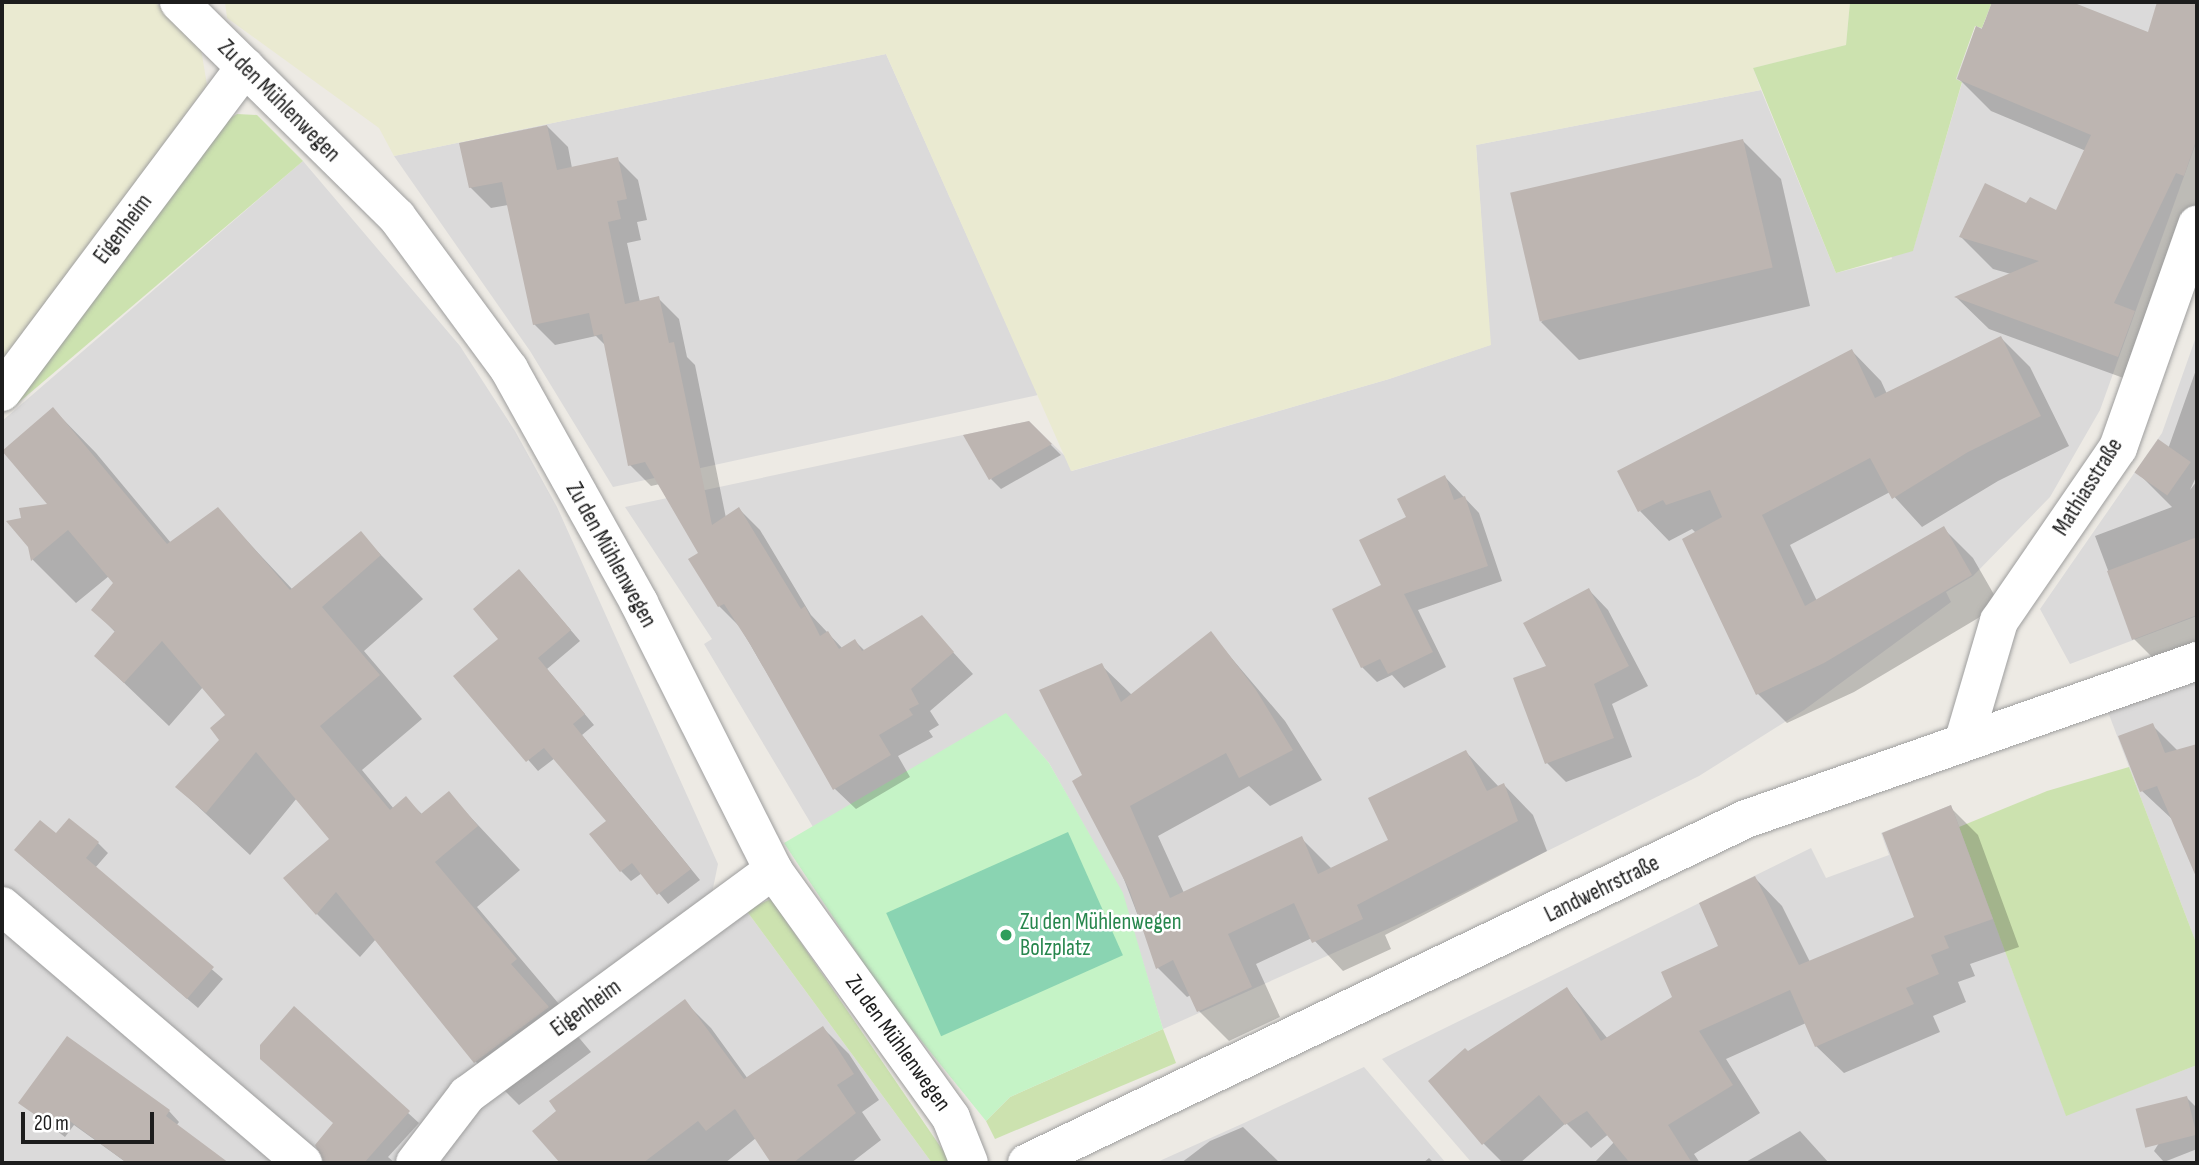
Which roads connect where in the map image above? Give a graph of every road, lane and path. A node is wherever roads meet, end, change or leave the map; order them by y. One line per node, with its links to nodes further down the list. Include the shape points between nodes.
1 (179, 2): 2 (street, Zu den Mühlenwegen)
2 (244, 67): 4 (street, Eigenheim); 7 (street, Zu den Mühlenwegen, via 397,217 509,369 639,603)
3 (2197, 225): 6 (street, Mathiasstraße, via 2118,448 1999,621)
4 (2, 392)
5 (2197, 661): 6 (street, Landwehrstraße)
6 (1964, 740): 12 (street, Landwehrstraße, via 1746,819)
7 (773, 870): 10 (street, Eigenheim, via 467,1095); 11 (street, Zu den Mühlenwegen, via 951,1118)
8 (2, 905): 9 (street)
9 (303, 1163)
10 (415, 1163)
11 (969, 1163)
12 (1027, 1163)

